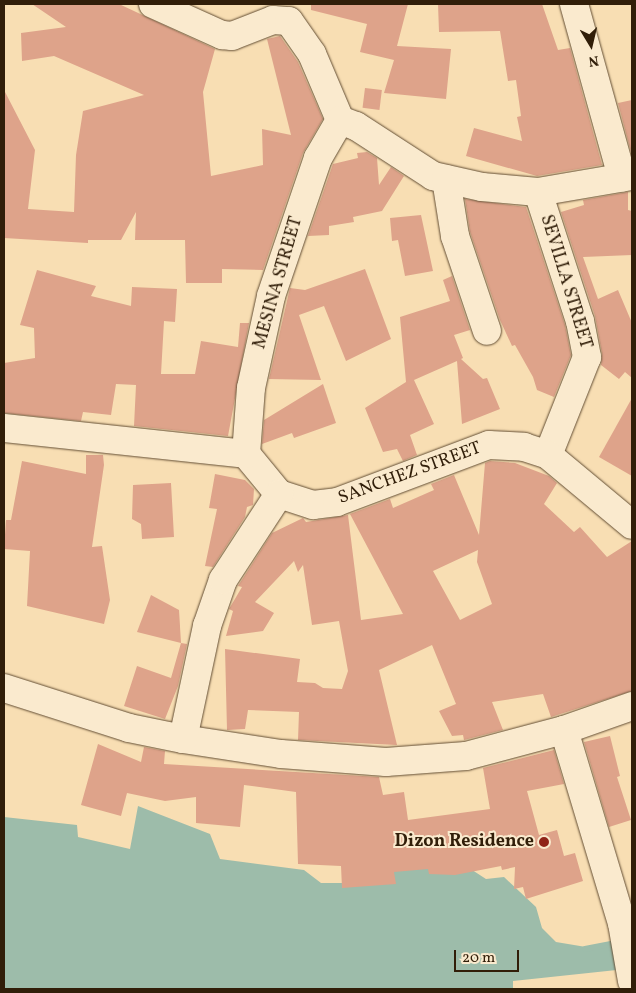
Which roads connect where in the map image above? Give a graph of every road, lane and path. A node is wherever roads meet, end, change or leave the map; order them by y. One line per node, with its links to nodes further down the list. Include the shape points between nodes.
1 (153, 4): 3 (street, via 232,36 273,20 289,21 312,54)
2 (574, 4): 4 (street)
3 (340, 120): 5 (street, via 433,176); 9 (street, MESINA STREET, via 318,158 271,296 250,388)
4 (627, 176): 6 (street)
5 (446, 179): 6 (street, via 482,187); 7 (street, via 455,236)
6 (538, 192): 10 (street, SEVILLA STREET, via 580,320 587,357)
7 (487, 331)
8 (4, 428): 9 (street)
9 (246, 454): 11 (street)
10 (548, 455): 11 (street, SANCHEZ STREET, via 524,447 489,445 337,502 313,505); 12 (street, SANCHEZ STREET)
11 (279, 494): 16 (street, via 223,580 207,626)
12 (632, 525)
13 (4, 688): 16 (street, via 129,728)
14 (632, 706): 15 (street)
15 (564, 730): 16 (street, via 466,756 422,762 281,754); 17 (street, via 622,923)
16 (183, 739)
17 (632, 981)

